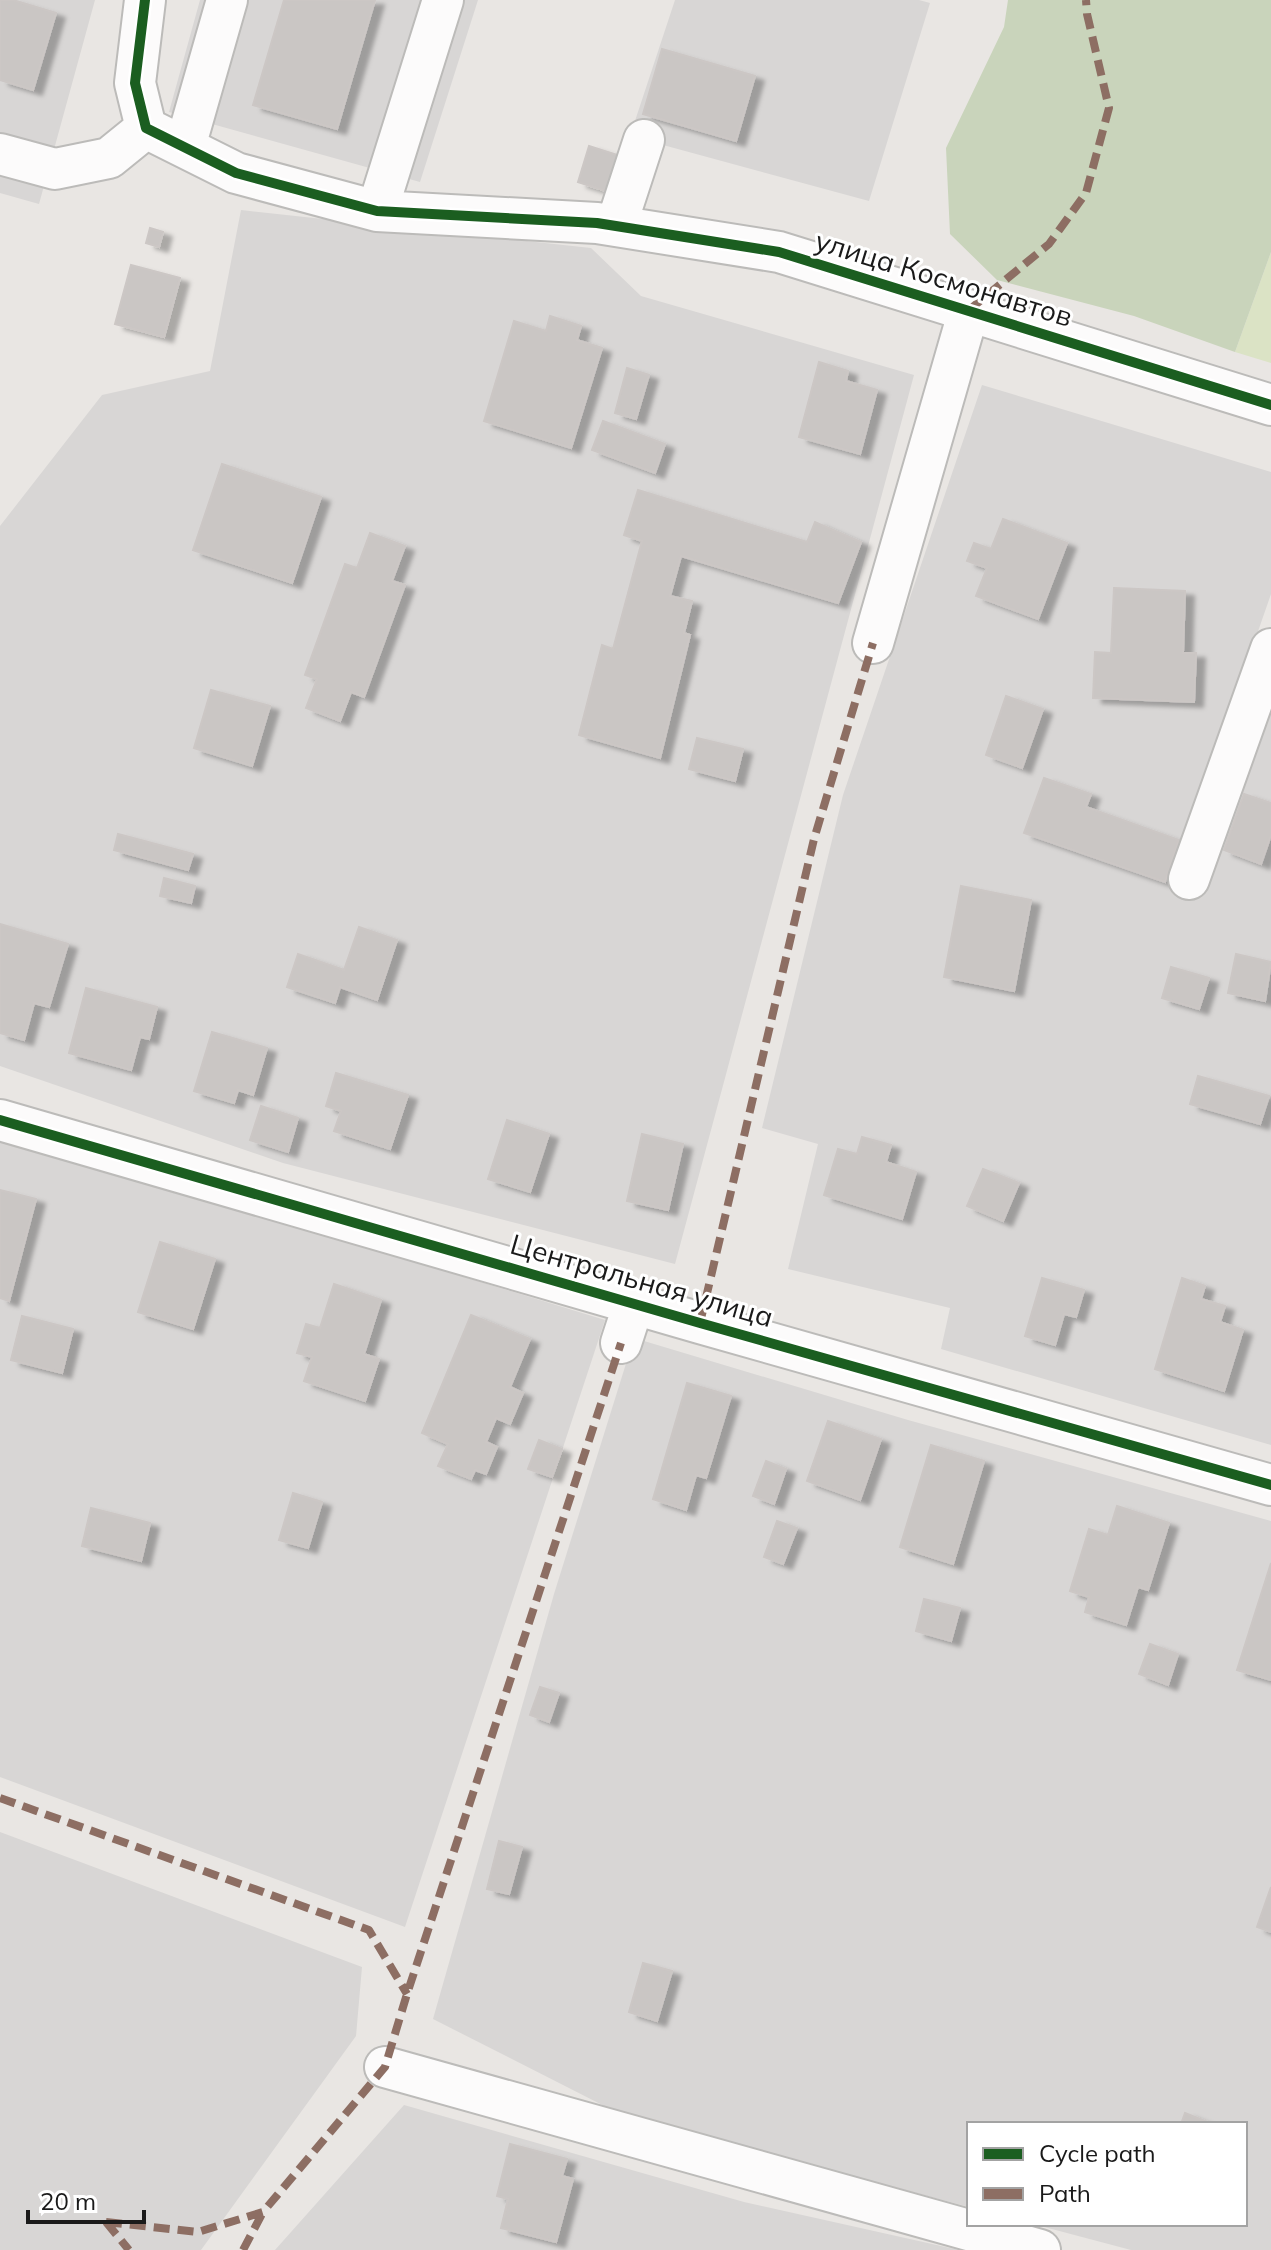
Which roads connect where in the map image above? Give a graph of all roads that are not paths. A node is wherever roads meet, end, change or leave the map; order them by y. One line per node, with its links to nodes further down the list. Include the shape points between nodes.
1 (145, 0): 4 (street, via 135,83)
2 (227, 0): 6 (street)
3 (443, 0): 8 (street)
4 (146, 128): 6 (street, улица Космонавтов); 7 (street, via 109,158 55,169)
5 (644, 140): 9 (street)
6 (185, 147): 8 (street, улица Космонавтов, via 236,173)
7 (0, 154)
8 (377, 211): 9 (street, улица Космонавтов)
9 (606, 224): 10 (street, улица Космонавтов, via 779,252)
10 (969, 310): 11 (street, улица Космонавтов); 12 (street)
11 (1271, 405)
12 (873, 643)
13 (1271, 649): 14 (street)
14 (1189, 879)
15 (0, 1120): 16 (street, Центральная улица)
16 (634, 1303): 17 (street); 18 (street, Центральная улица)
17 (621, 1343)
18 (1271, 1485)
19 (385, 2067): 20 (street)
20 (1040, 2250)

